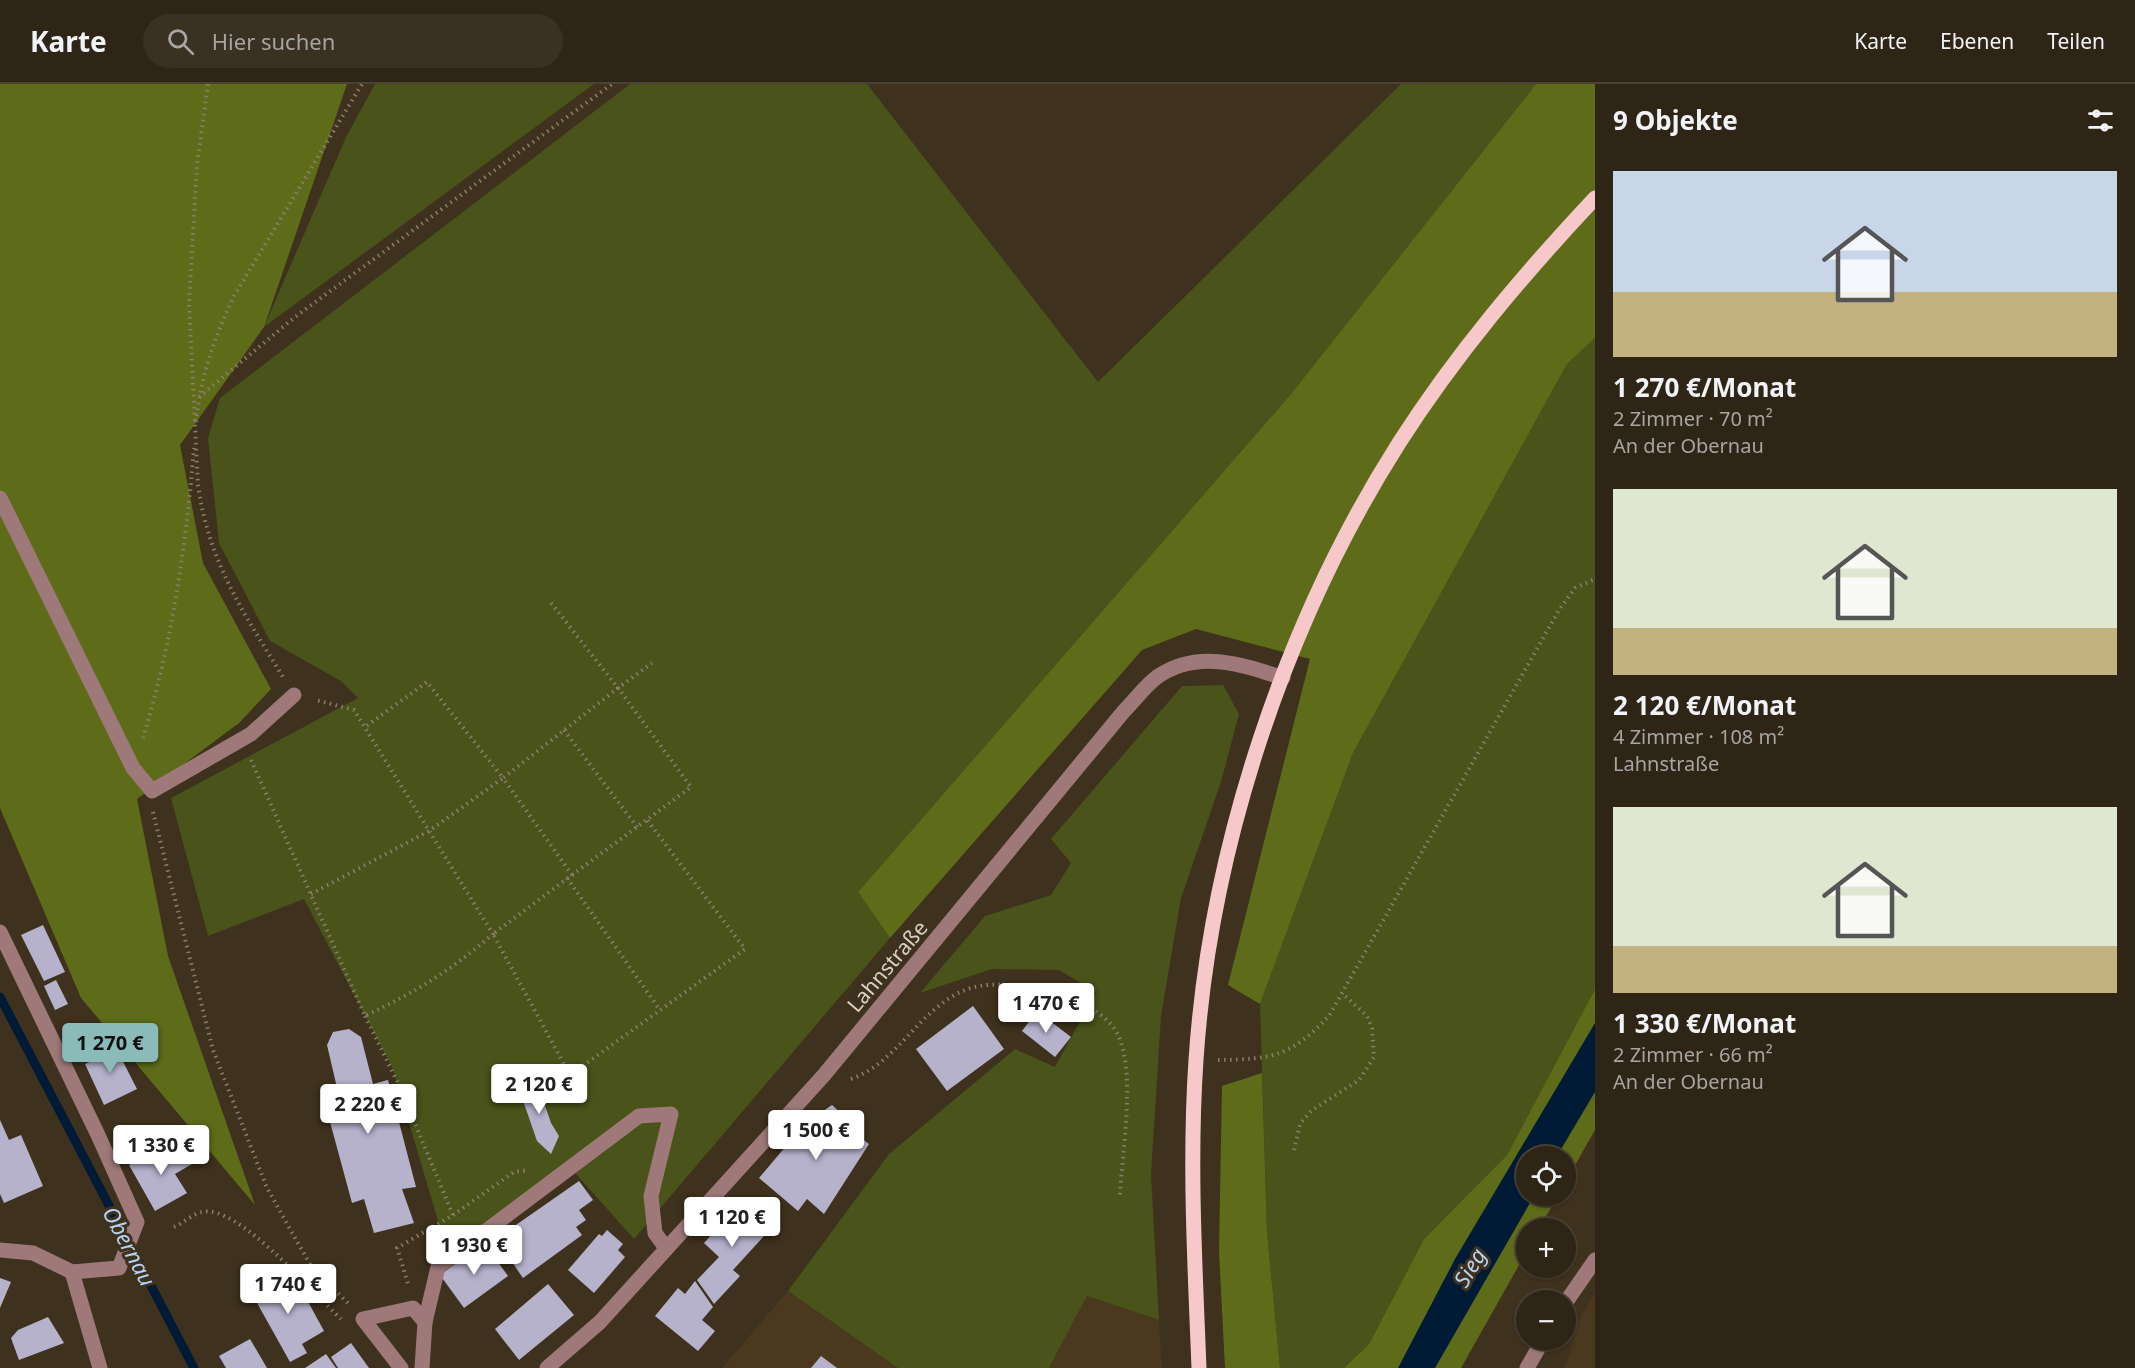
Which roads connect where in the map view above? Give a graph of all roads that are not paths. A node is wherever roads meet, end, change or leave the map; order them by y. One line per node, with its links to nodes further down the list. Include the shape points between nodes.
1 (1595, 198): 3 (main road, via 1523,274 1398,444 1356,515 1315,598)
2 (0, 498): 4 (street, via 133,768 152,790 241,740)
3 (1282, 678): 6 (street, Lahnstraße, via 1236,662 1212,660 1189,663 1155,679 1124,711 824,1075); 17 (main road, via 1245,783 1214,926 1196,1060 1193,1152)
4 (294, 695)
5 (0, 932): 9 (street, via 136,1222 119,1268)
6 (666, 1248): 11 (street, via 655,1233 651,1196 671,1114 639,1116 438,1267); 16 (street, Lahnstraße, via 600,1322)
7 (0, 1250): 9 (street, via 33,1253)
8 (1595, 1260): 10 (street)
9 (72, 1272): 13 (street)
10 (1574, 1290)
11 (425, 1322): 14 (street, via 413,1308 363,1319); 15 (street)
12 (1537, 1350): 18 (street)
13 (100, 1368)
14 (401, 1368)
15 (422, 1368)
16 (547, 1368)
17 (1199, 1368)
18 (1527, 1368)

